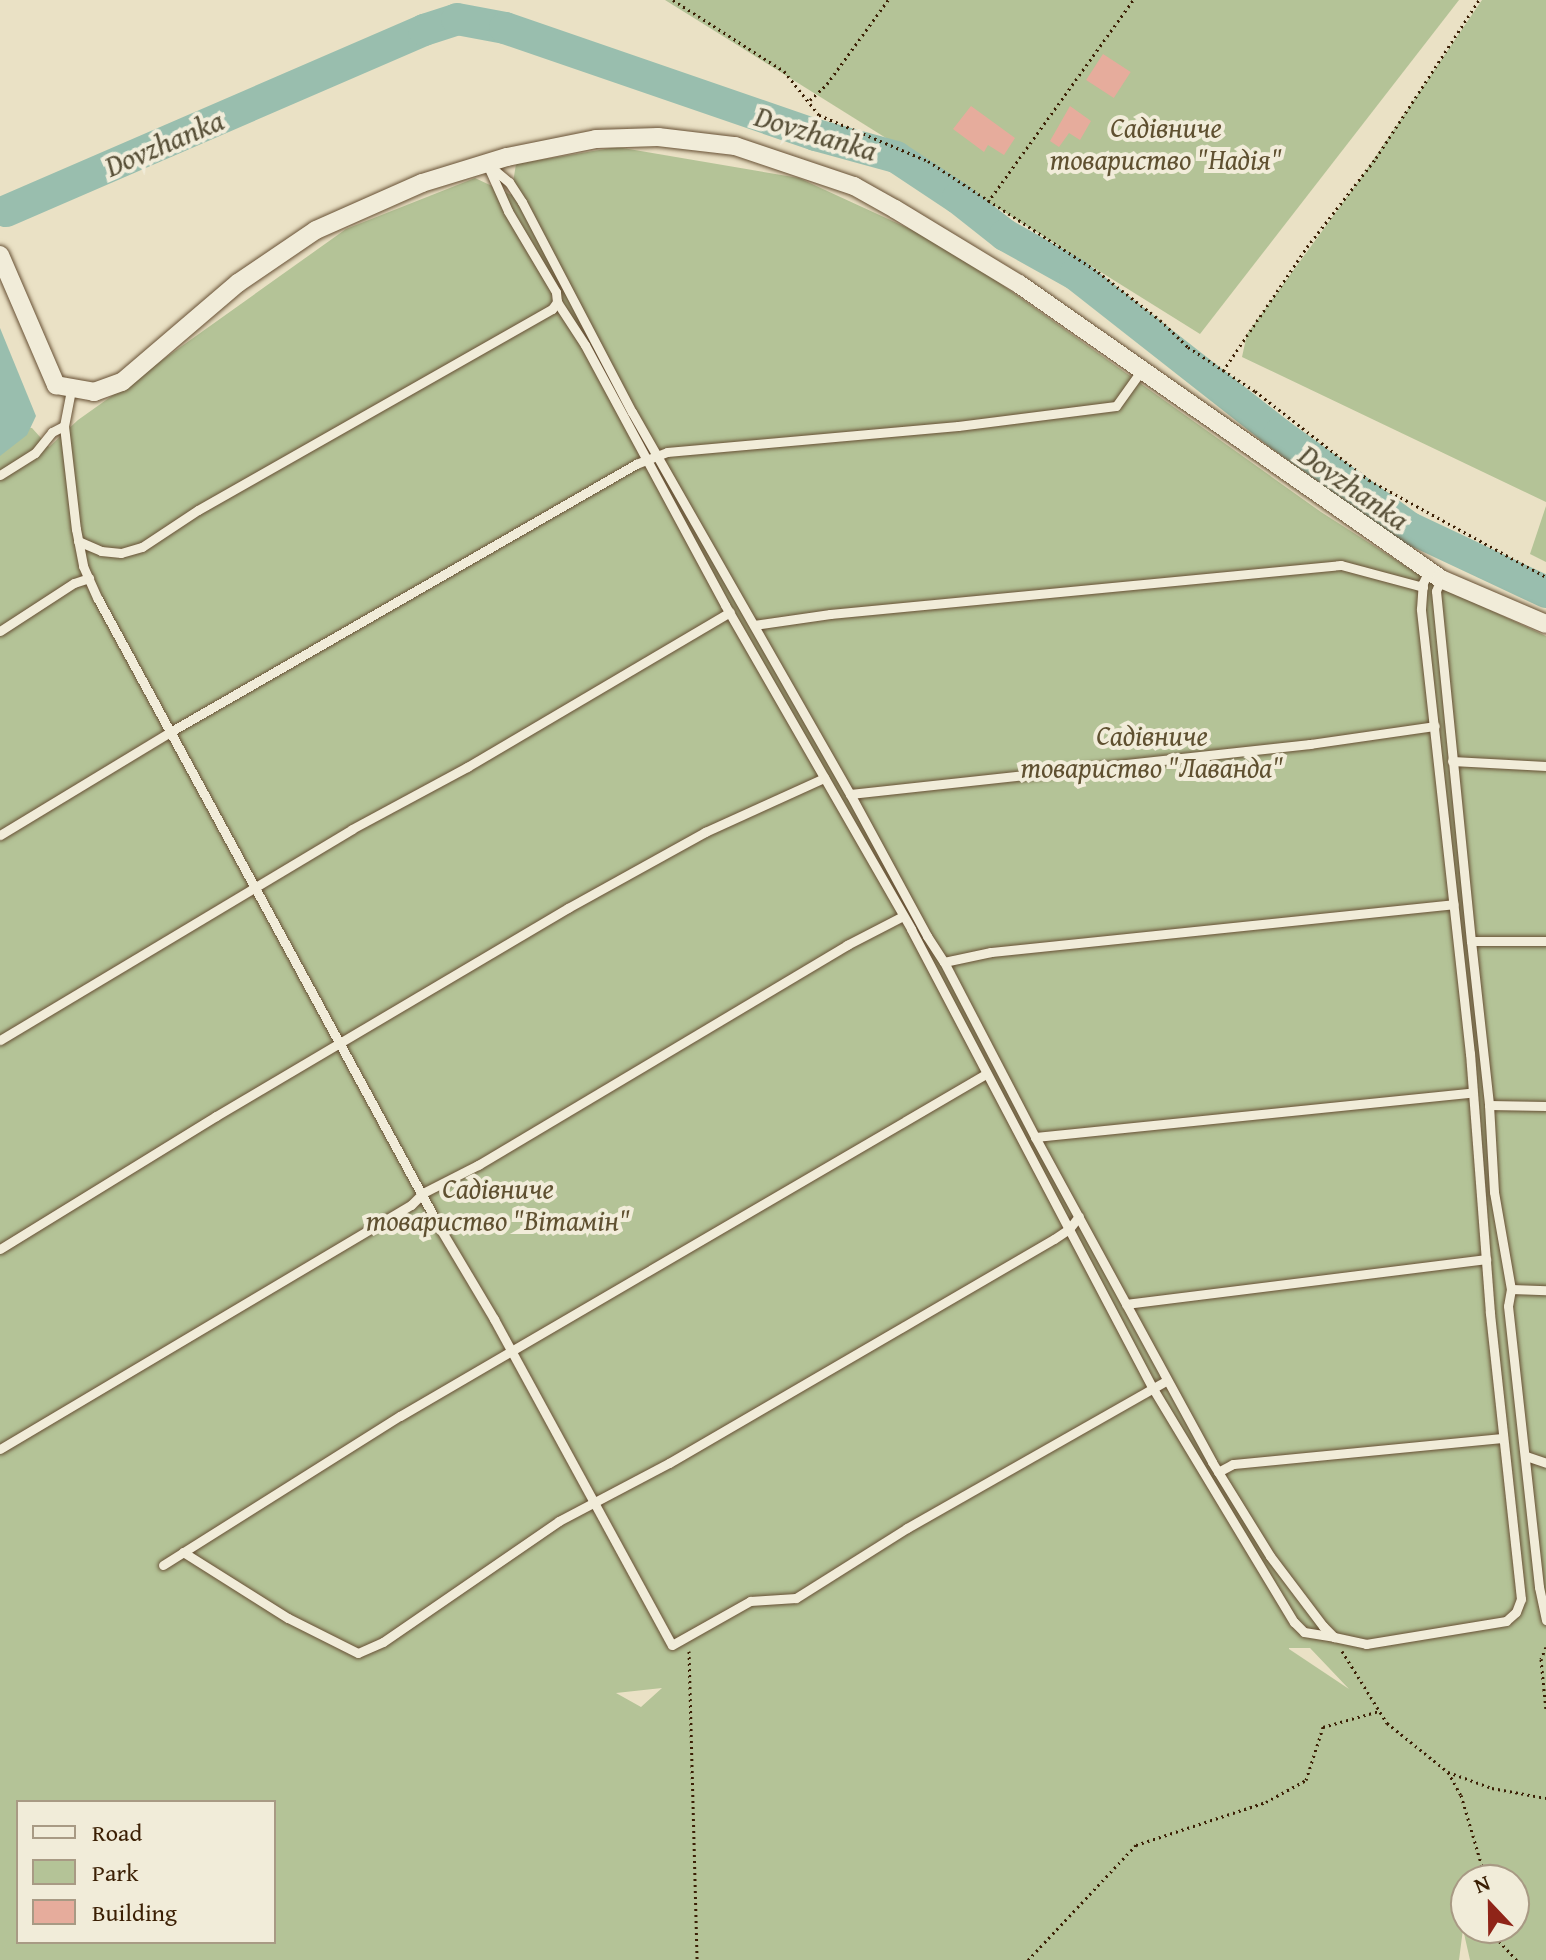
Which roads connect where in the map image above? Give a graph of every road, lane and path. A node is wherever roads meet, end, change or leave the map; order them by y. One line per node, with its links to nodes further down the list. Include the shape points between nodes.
1 (673, 0): 5 (path, via 784,71)
2 (888, 0): 5 (path)
3 (1133, 0): 7 (path)
4 (1479, 0): 11 (path, via 1376,158 1307,247)
5 (810, 100): 7 (path, via 819,115 928,161)
6 (486, 163): 9 (lane); 10 (street, via 596,139 658,137 735,146 788,162 854,186 895,209 1019,284); 12 (street, via 422,183 316,230 238,283 122,382 94,392); 14 (lane, via 509,182 522,202)
7 (988, 202): 11 (path, via 1098,272)
8 (0, 255): 12 (street, via 56,385)
9 (557, 302): 15 (lane); 17 (lane, via 142,547 121,553)
10 (1141, 371): 14 (lane, via 1116,406); 20 (street)
11 (1223, 371): 18 (path, via 1369,480)
12 (71, 390): 13 (lane)
13 (64, 426): 16 (lane); 17 (lane)
14 (659, 456): 15 (lane); 23 (lane)
15 (645, 461): 21 (lane); 26 (lane)
16 (0, 475)
17 (78, 541): 19 (lane)
18 (1546, 577)
19 (89, 578): 24 (lane); 26 (lane)
20 (1431, 579): 22 (street); 23 (lane, via 1341,565); 25 (lane, via 1421,609); 27 (lane)
21 (730, 612): 29 (lane); 32 (lane)
22 (1546, 624)
23 (754, 625): 30 (lane)
24 (0, 631)
25 (1435, 726): 30 (lane); 33 (lane)
26 (170, 732): 31 (lane); 32 (lane)
27 (1452, 761): 28 (lane); 35 (lane)
28 (1546, 766)
29 (824, 778): 34 (lane); 39 (lane, via 705,832)
30 (850, 794): 37 (lane)
31 (0, 835)
32 (254, 887): 38 (lane); 39 (lane)
33 (1454, 904): 37 (lane, via 991,952); 41 (lane)
34 (903, 916): 40 (lane); 45 (lane)
35 (1471, 941): 36 (lane); 42 (lane)
36 (1546, 941)
37 (944, 962): 44 (lane)
38 (0, 1040)
39 (339, 1043): 45 (lane); 48 (lane)
40 (986, 1074): 47 (lane); 53 (lane)
41 (1471, 1093): 44 (lane); 49 (lane)
42 (1489, 1105): 43 (lane); 50 (lane, via 1494,1192)
43 (1546, 1106)
44 (1035, 1137): 46 (lane)
45 (422, 1194): 53 (lane); 57 (lane)
46 (1079, 1216): 47 (lane); 52 (lane)
47 (1069, 1229): 55 (lane); 61 (lane)
48 (0, 1249)
49 (1486, 1259): 52 (lane); 56 (lane)
50 (1511, 1289): 51 (lane); 58 (lane, via 1508,1306)
51 (1546, 1290)
52 (1126, 1304): 54 (lane)
53 (511, 1352): 61 (lane); 62 (lane)
54 (1167, 1380): 55 (lane); 60 (lane)
55 (1152, 1387): 65 (lane, via 796,1598 750,1601); 66 (lane, via 1294,1622 1304,1632)
56 (1503, 1438): 60 (lane, via 1233,1464); 66 (lane, via 1520,1569 1516,1612 1506,1621 1366,1644)
57 (0, 1449)
58 (1526, 1456): 59 (lane); 64 (lane)
59 (1546, 1463)
60 (1218, 1472): 66 (lane, via 1270,1556)
61 (595, 1505): 62 (lane, via 559,1521 383,1642 358,1653 288,1618); 65 (lane, via 672,1645)
62 (183, 1552): 63 (lane)
63 (163, 1565)
64 (1546, 1620)
65 (688, 1635): 74 (path)
66 (1334, 1637): 69 (path)
67 (1546, 1647): 68 (path, via 1541,1659)
68 (1546, 1710)
69 (1379, 1711): 70 (path); 75 (path, via 1323,1727 1306,1780 1266,1802 1136,1845)
70 (1448, 1772): 71 (path, via 1492,1788); 72 (path, via 1461,1795)
71 (1546, 1798)
72 (1481, 1864)
73 (1502, 1944): 76 (path)
74 (697, 1960)
75 (1028, 1960)
76 (1517, 1960)

